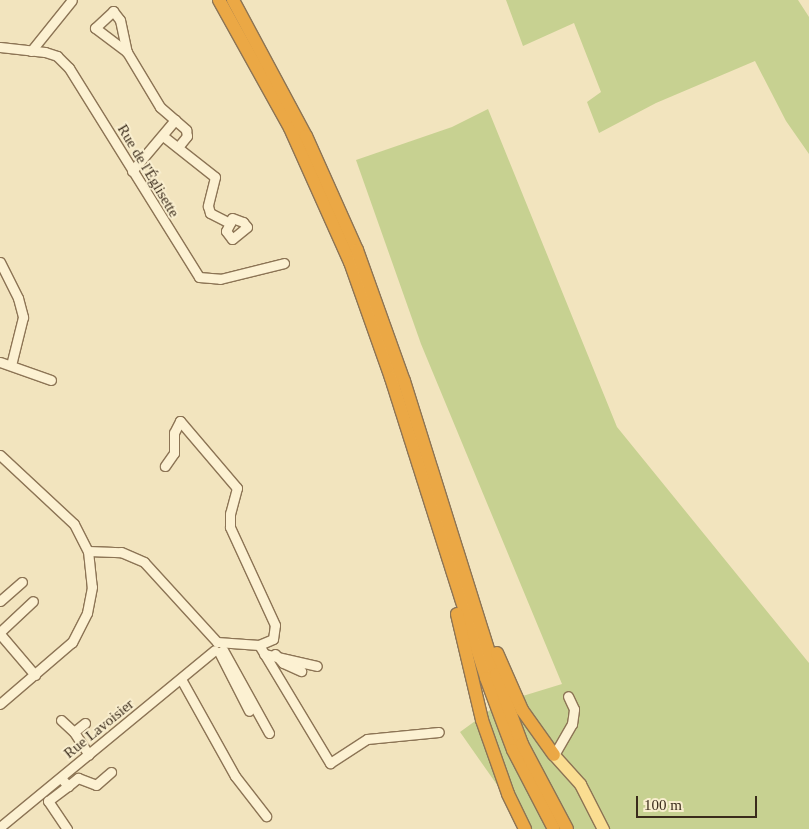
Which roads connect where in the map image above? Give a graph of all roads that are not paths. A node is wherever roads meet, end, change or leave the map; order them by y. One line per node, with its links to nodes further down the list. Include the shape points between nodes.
1 (72, 0): 5 (street)
2 (219, 0): 19 (highway, via 290,128 342,244)
3 (233, 0): 19 (highway, via 277,78 342,214 393,348)
4 (0, 47): 5 (street, Rue de l'Églisette)
5 (30, 51): 10 (street, Rue de l'Églisette, via 57,56 69,68)
6 (126, 52): 6 (street, via 95,28 114,11 120,20); 7 (street, via 160,106)
7 (175, 120): 8 (street); 9 (street, via 186,130)
8 (163, 136): 9 (street); 10 (street)
9 (178, 148): 11 (street, via 216,177 208,206 210,213)
10 (132, 171): 13 (street, Rue de l'Églisette, via 199,277 220,279)
11 (230, 223)
12 (0, 262): 15 (street, via 24,317)
13 (284, 263)
14 (0, 362): 15 (street)
15 (11, 365): 16 (street)
16 (51, 380)
17 (0, 455): 20 (street, via 64,512 80,533)
18 (165, 466): 25 (street, via 174,453 174,433 180,421 237,488 230,527 276,630 273,639)
19 (442, 522): 41 (highway, via 514,693); 49 (highway, via 482,720 508,794); 50 (highway, via 501,720); 51 (highway, via 512,718)
20 (88, 551): 26 (street, via 121,552 144,562); 31 (street, via 92,587 87,613 72,642)
21 (22, 582): 23 (street)
22 (33, 601): 24 (street)
23 (0, 602)
24 (0, 633): 31 (street)
25 (259, 645): 26 (street); 27 (street)
26 (219, 647): 32 (street, Rue Lavoisier); 35 (street); 39 (street)
27 (264, 654): 28 (street); 40 (street, via 330,763 367,739)
28 (275, 654): 29 (street); 30 (street, via 283,663)
29 (317, 666)
30 (300, 671)
31 (35, 675): 34 (street)
32 (181, 679): 42 (street, Rue Lavoisier); 46 (street, via 235,776)
33 (568, 696): 41 (street, via 574,709 572,724)
34 (0, 704)
35 (249, 711)
36 (61, 720): 38 (street)
37 (85, 723): 38 (street)
38 (74, 732): 42 (street)
39 (269, 732)
40 (439, 732)
41 (554, 754): 52 (main road, via 580,784)
42 (89, 755): 44 (street, Rue Lavoisier)
43 (111, 772): 45 (street, via 96,785 78,778)
44 (61, 778): 45 (street); 47 (street, Rue Lavoisier)
45 (68, 786): 48 (street, via 48,801)
46 (266, 816)
47 (0, 827)
48 (67, 829)
49 (525, 829)
50 (554, 829)
51 (567, 829)
52 (603, 829)

